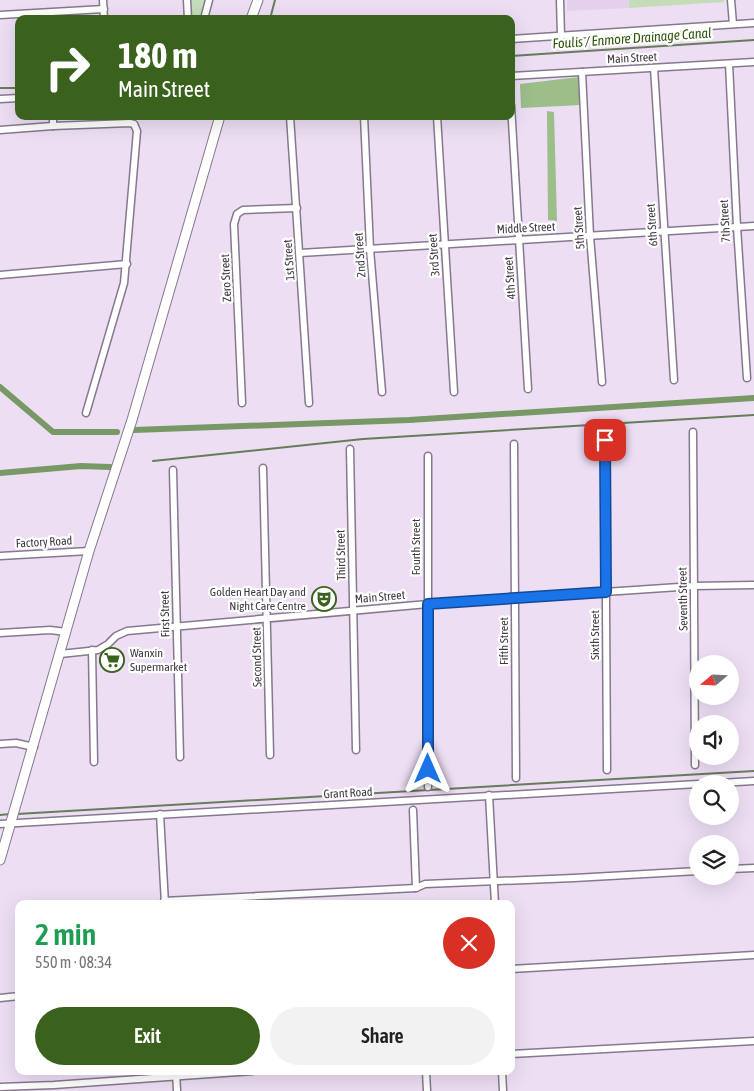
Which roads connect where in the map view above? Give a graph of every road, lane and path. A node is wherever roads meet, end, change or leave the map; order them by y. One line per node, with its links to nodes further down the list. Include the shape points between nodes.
1 (103, 0): 7 (street)
2 (187, 0): 10 (street)
3 (209, 0): 11 (street)
4 (258, 0): 12 (main road)
5 (560, 0): 15 (street)
6 (731, 0): 14 (street)
7 (104, 9): 8 (street); 9 (street)
8 (0, 15)
9 (104, 15)
10 (188, 15)
11 (205, 15)
12 (252, 15)
13 (754, 23): 14 (street)
14 (733, 24): 15 (street)
15 (561, 36): 16 (street)
16 (515, 39)
17 (754, 62): 18 (street, Main Street)
18 (729, 64): 19 (street, Main Street); 34 (street, 7th Street)
19 (654, 68): 20 (street, Main Street); 35 (street, 6th Street)
20 (582, 72): 21 (street, Main Street); 36 (street, 5th Street)
21 (515, 76)
22 (15, 98): 23 (street)
23 (0, 99)
24 (53, 120): 30 (street)
25 (219, 120): 59 (main road, via 129,431)
26 (290, 120): 32 (street, 1st Street)
27 (364, 120): 39 (street, 2nd Street)
28 (437, 120): 38 (street, 3rd Street)
29 (512, 120): 37 (street, 4th Street)
30 (53, 126): 31 (street); 41 (street, via 134,124 137,131)
31 (0, 130)
32 (297, 208): 40 (street, 1st Street); 49 (street, Zero Street, via 243,210 237,214 234,224)
33 (754, 226): 34 (street, Middle Street)
34 (737, 227): 35 (street, Middle Street); 43 (street, 7th Street)
35 (664, 232): 36 (street, Middle Street); 44 (street, 6th Street)
36 (590, 236): 37 (street, Middle Street); 45 (street, 5th Street)
37 (519, 240): 38 (street, Middle Street); 46 (street, 4th Street)
38 (445, 244): 39 (street, Middle Street); 48 (street, 3rd Street)
39 (370, 249): 40 (street, Middle Street); 47 (street, 2nd Street)
40 (300, 253): 50 (street, 1st Street)
41 (127, 264): 42 (street); 51 (street)
42 (0, 275)
43 (747, 378)
44 (674, 380)
45 (602, 382)
46 (528, 389)
47 (382, 392)
48 (454, 392)
49 (242, 403)
50 (309, 403)
51 (86, 413)
52 (693, 432): 62 (street, Seventh Street)
53 (605, 440): 63 (street, Sixth Street)
54 (514, 444): 64 (street, Fifth Street)
55 (350, 449): 66 (street, Third Street)
56 (428, 456): 65 (street, Fourth Street)
57 (263, 468): 67 (street, Second Street)
58 (173, 470): 68 (street, First Street)
59 (90, 552): 60 (street, Factory Road); 70 (main road)
60 (0, 556)
61 (754, 584): 62 (street, Main Street)
62 (694, 586): 63 (street, Main Street); 73 (street, Seventh Street)
63 (606, 592): 64 (street, Main Street); 80 (street, Sixth Street)
64 (515, 598): 65 (street, Main Street); 81 (street, Fifth Street)
65 (428, 604): 66 (street, Main Street); 85 (street, Fourth Street)
66 (353, 611): 67 (street, Main Street); 76 (street, Third Street)
67 (267, 618): 68 (street, Main Street); 77 (street, Second Street)
68 (177, 626): 71 (street, Main Street, via 127,631 103,647); 78 (street, First Street)
69 (0, 633): 70 (street, via 50,630)
70 (63, 634): 72 (main road)
71 (92, 650): 72 (street); 79 (street)
72 (60, 654): 75 (main road)
73 (695, 715)
74 (0, 744): 75 (street)
75 (31, 746): 90 (main road)
76 (356, 750)
77 (270, 755)
78 (180, 757)
79 (94, 762)
80 (607, 770)
81 (516, 778)
82 (754, 781): 83 (street)
83 (739, 782)
84 (689, 784): 86 (street, Grant Road)
85 (428, 787)
86 (490, 795): 88 (street, Grant Road); 95 (street)
87 (412, 810): 96 (street)
88 (160, 814): 90 (street, Grant Road); 97 (street)
89 (0, 824): 90 (street, Grant Road)
90 (11, 824): 91 (main road)
91 (0, 860)
92 (754, 868): 93 (street)
93 (739, 869)
94 (689, 871): 95 (street)
95 (494, 881): 96 (street, via 424,884); 99 (street)
96 (416, 888): 98 (street)
97 (165, 900)
98 (215, 900)
99 (495, 900)
100 (754, 955): 101 (street)
101 (515, 969)
102 (15, 996): 103 (street)
103 (0, 998)
104 (754, 1041): 105 (street)
105 (515, 1054)
106 (165, 1075): 110 (street)
107 (176, 1075): 111 (street)
108 (426, 1075): 112 (street)
109 (502, 1075): 113 (street)
110 (0, 1087)
111 (177, 1091)
112 (427, 1091)
113 (503, 1091)

